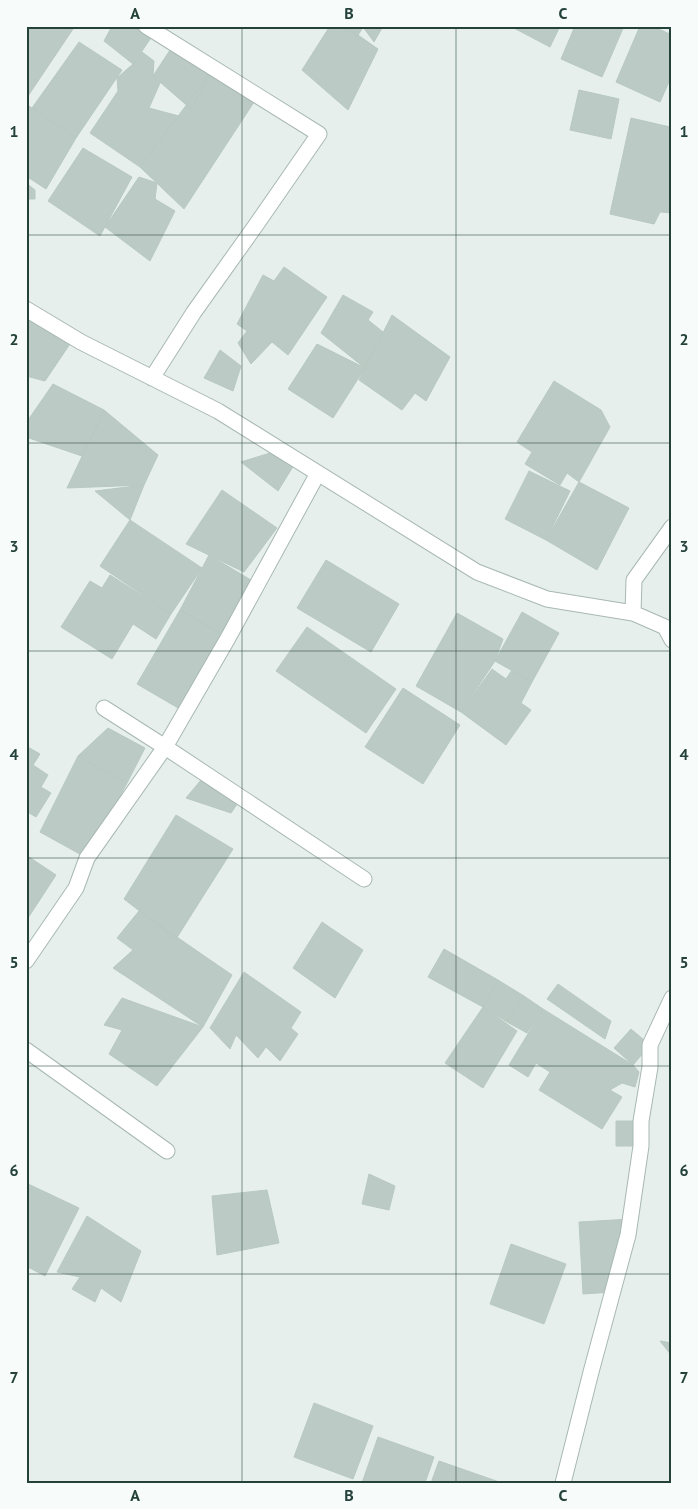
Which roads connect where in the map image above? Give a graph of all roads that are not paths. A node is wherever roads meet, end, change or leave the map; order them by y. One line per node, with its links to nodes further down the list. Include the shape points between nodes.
1 (146, 26): 3 (street, via 319,134 194,312)
2 (26, 309): 3 (street, via 81,342)
3 (152, 378): 4 (street, via 218,412)
4 (318, 473): 6 (street, via 477,572 547,599); 9 (street)
5 (672, 527): 6 (street, via 634,580)
6 (633, 613): 7 (street, via 665,627)
7 (672, 640)
8 (104, 708): 9 (street)
9 (165, 747): 10 (street); 11 (street, via 87,858 76,888)
10 (364, 879)
11 (26, 962)
12 (672, 998): 15 (street, via 650,1046 641,1146 628,1236)
13 (26, 1050): 14 (street)
14 (166, 1151)
15 (563, 1483)

